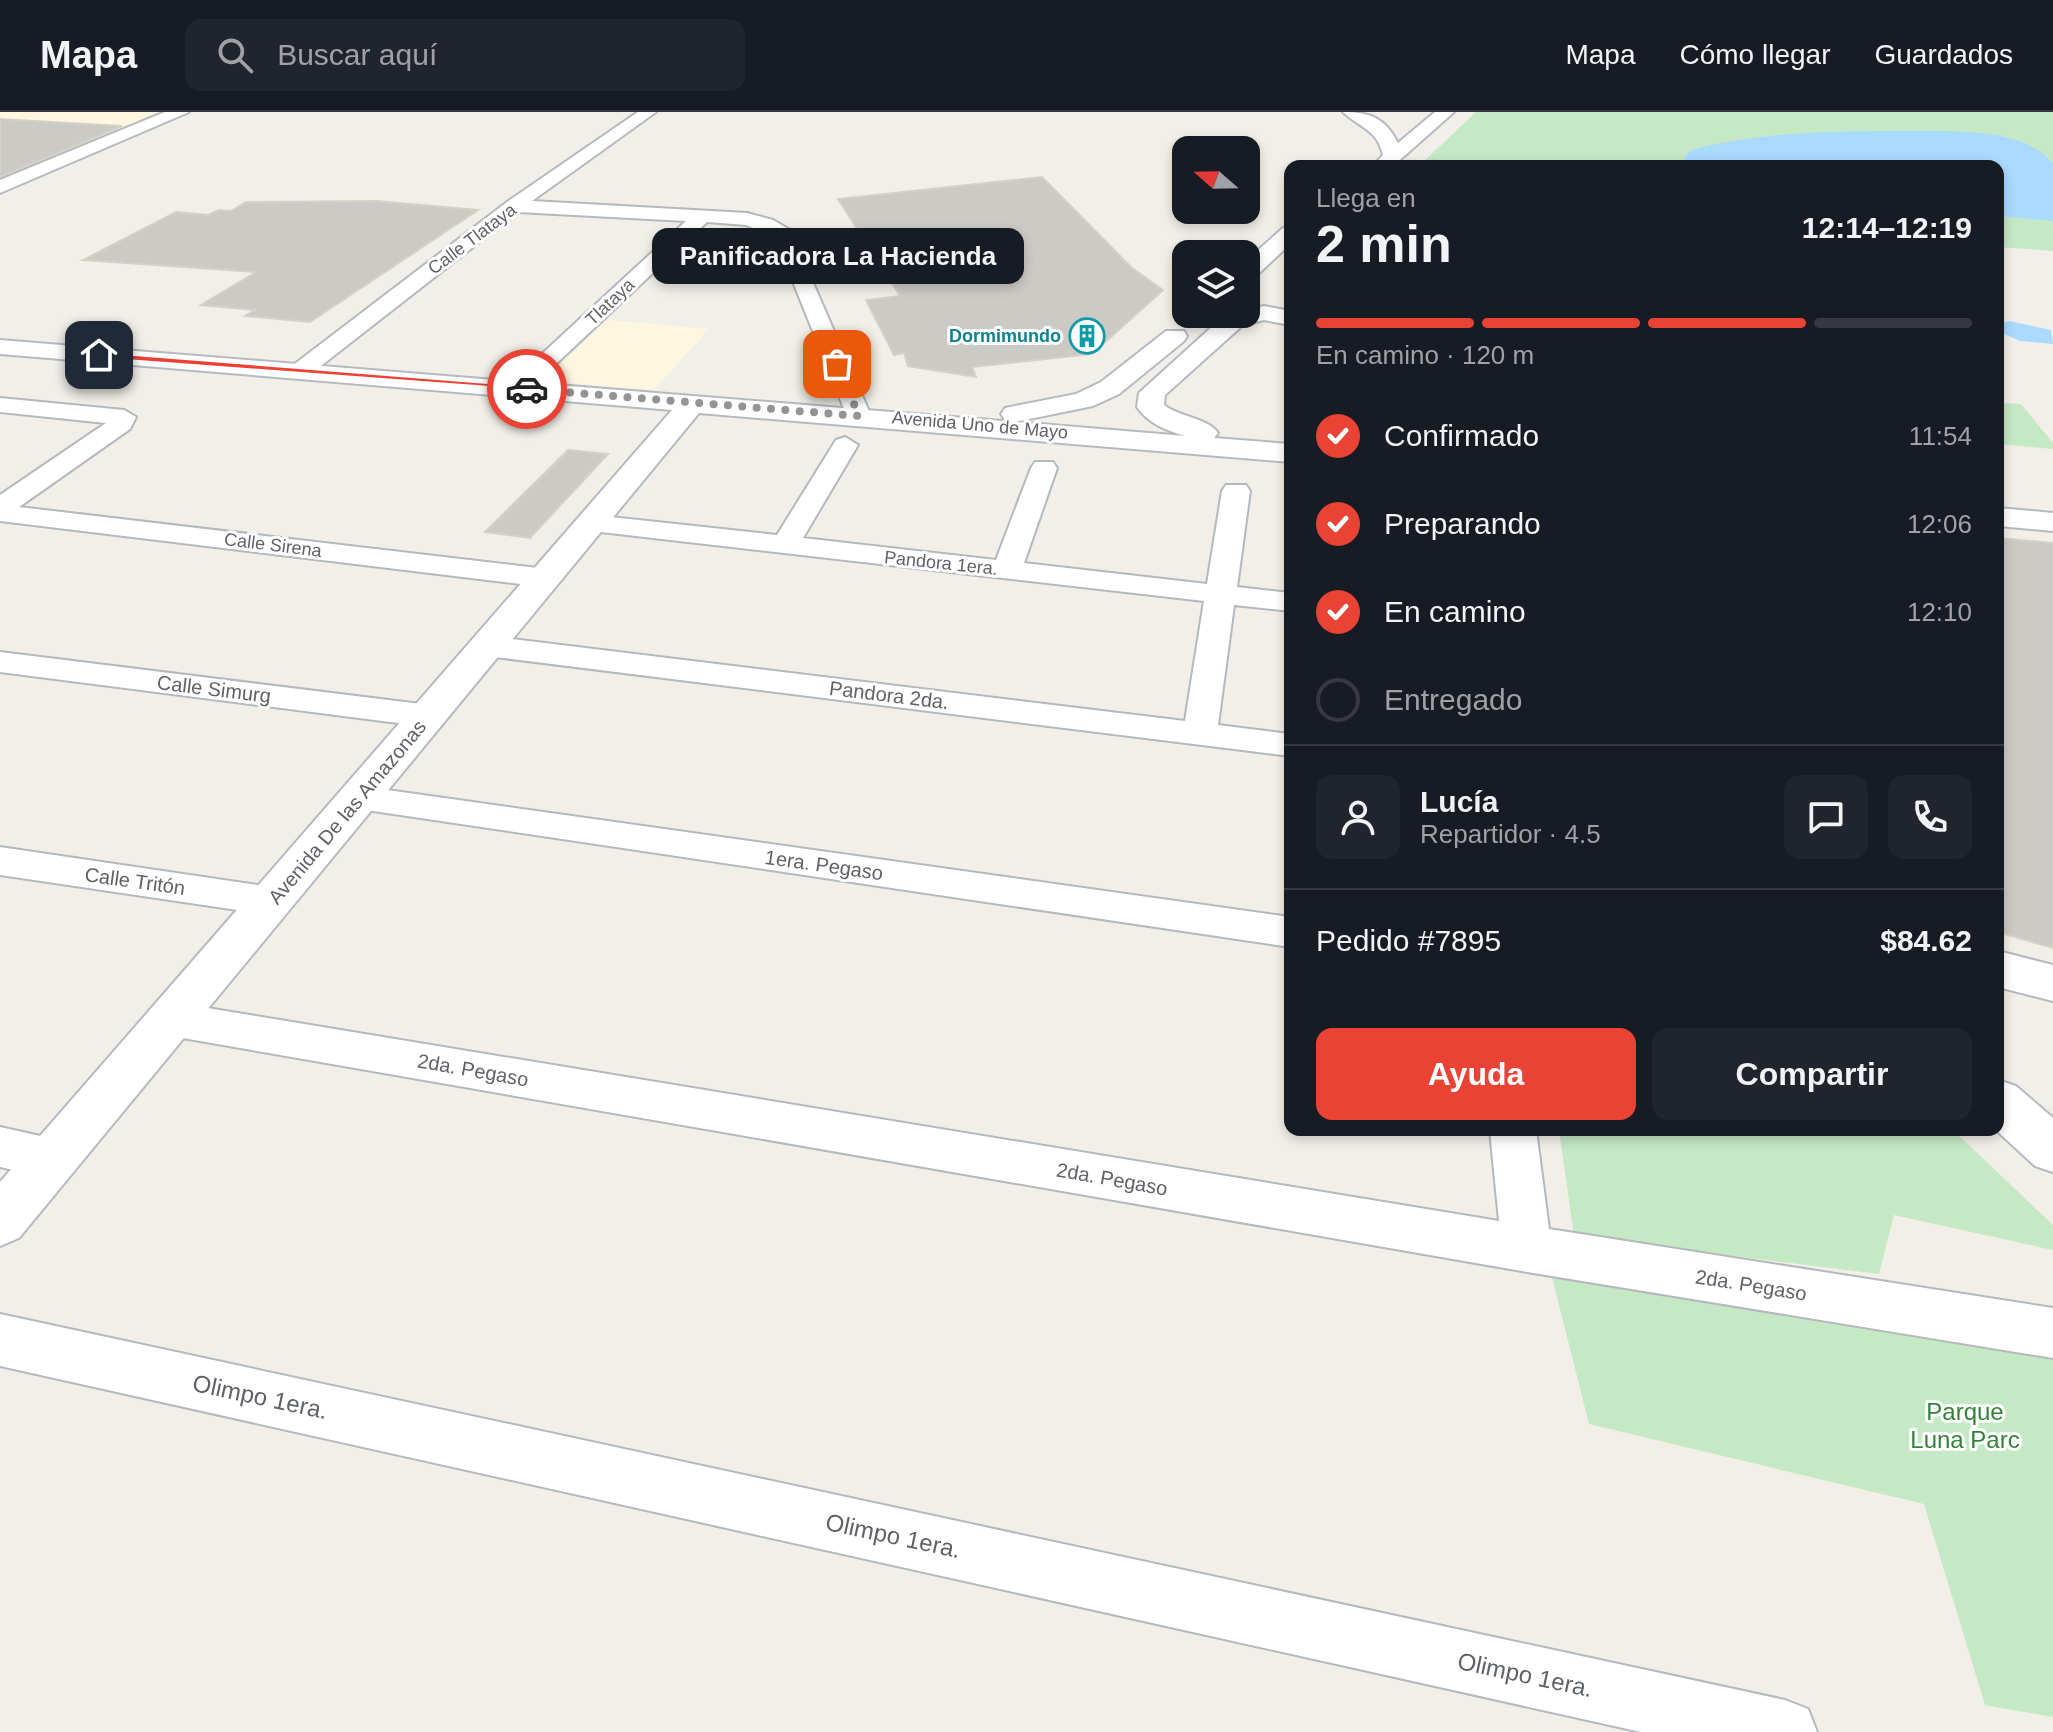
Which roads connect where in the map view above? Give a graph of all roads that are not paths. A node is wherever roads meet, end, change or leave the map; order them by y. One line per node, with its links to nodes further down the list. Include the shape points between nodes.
1 (180, 112): 7 (main road)
2 (648, 112): 8 (street, Calle Tlataya)
3 (1352, 112): 5 (main road, via 1381,127 1390,140)
4 (1445, 112): 6 (main road)
5 (1387, 160)
6 (1388, 160)
7 (0, 187)
8 (514, 206): 9 (street); 15 (street, Calle Tlataya)
9 (703, 216): 16 (street, Tlataya); 19 (street, via 747,219 783,234)
10 (1284, 238): 11 (main road)
11 (1260, 260)
12 (1284, 317): 22 (main road, via 1264,313 1235,319 1149,398 1154,412 1167,421)
13 (1185, 328): 20 (main road, via 1110,388 1084,400)
14 (0, 347): 15 (main road, Avenida Uno de Mayo)
15 (300, 371): 16 (main road, Avenida Uno de Mayo)
16 (517, 388): 17 (main road, Avenida Uno de Mayo)
17 (694, 402): 19 (main road, Avenida Uno de Mayo); 29 (main road, Avenida De las Amazonas)
18 (0, 405): 26 (street, Calle Sirena, via 124,417)
19 (859, 416): 20 (main road, Avenida Uno de Mayo)
20 (960, 423): 22 (main road, Avenida Uno de Mayo)
21 (845, 445): 30 (street)
22 (1256, 449): 23 (main road, Avenida Uno de Mayo)
23 (1284, 452)
24 (1044, 468): 31 (street)
25 (1236, 491): 33 (street)
26 (0, 511): 32 (street, Calle Sirena)
27 (2004, 518): 28 (main road)
28 (2053, 522)
29 (592, 523): 30 (street, Pandora 1era.); 32 (main road, Avenida De las Amazonas)
30 (785, 545): 31 (street, Pandora 1era.)
31 (1007, 570): 33 (street, Pandora 1era.)
32 (546, 578): 35 (main road, Avenida De las Amazonas)
33 (1220, 594): 34 (street, Pandora 1era.); 38 (street)
34 (1284, 601)
35 (487, 646): 37 (main road, Avenida De las Amazonas); 38 (street, Pandora 2da.)
36 (0, 662): 37 (street, Calle Simurg)
37 (429, 716): 40 (main road, Avenida De las Amazonas)
38 (1200, 733): 39 (street, Pandora 2da.)
39 (1284, 744)
40 (359, 798): 42 (main road, Avenida De las Amazonas); 43 (street, 1era. Pegaso)
41 (0, 861): 42 (street, Calle Tritón)
42 (271, 901): 46 (main road, Avenida De las Amazonas)
43 (1284, 931)
44 (2004, 971): 45 (main road)
45 (2053, 983)
46 (171, 1019): 51 (main road, Avenida De las Amazonas); 53 (street, 2da. Pegaso)
47 (2004, 1106): 50 (main road)
48 (1514, 1136): 53 (street)
49 (0, 1147): 51 (street)
50 (2053, 1150)
51 (55, 1158): 52 (main road, Avenida De las Amazonas)
52 (0, 1221)
53 (1527, 1249): 54 (street, 2da. Pegaso)
54 (2053, 1333)
55 (0, 1340): 56 (street, Olimpo 1era.)
56 (1785, 1732)

